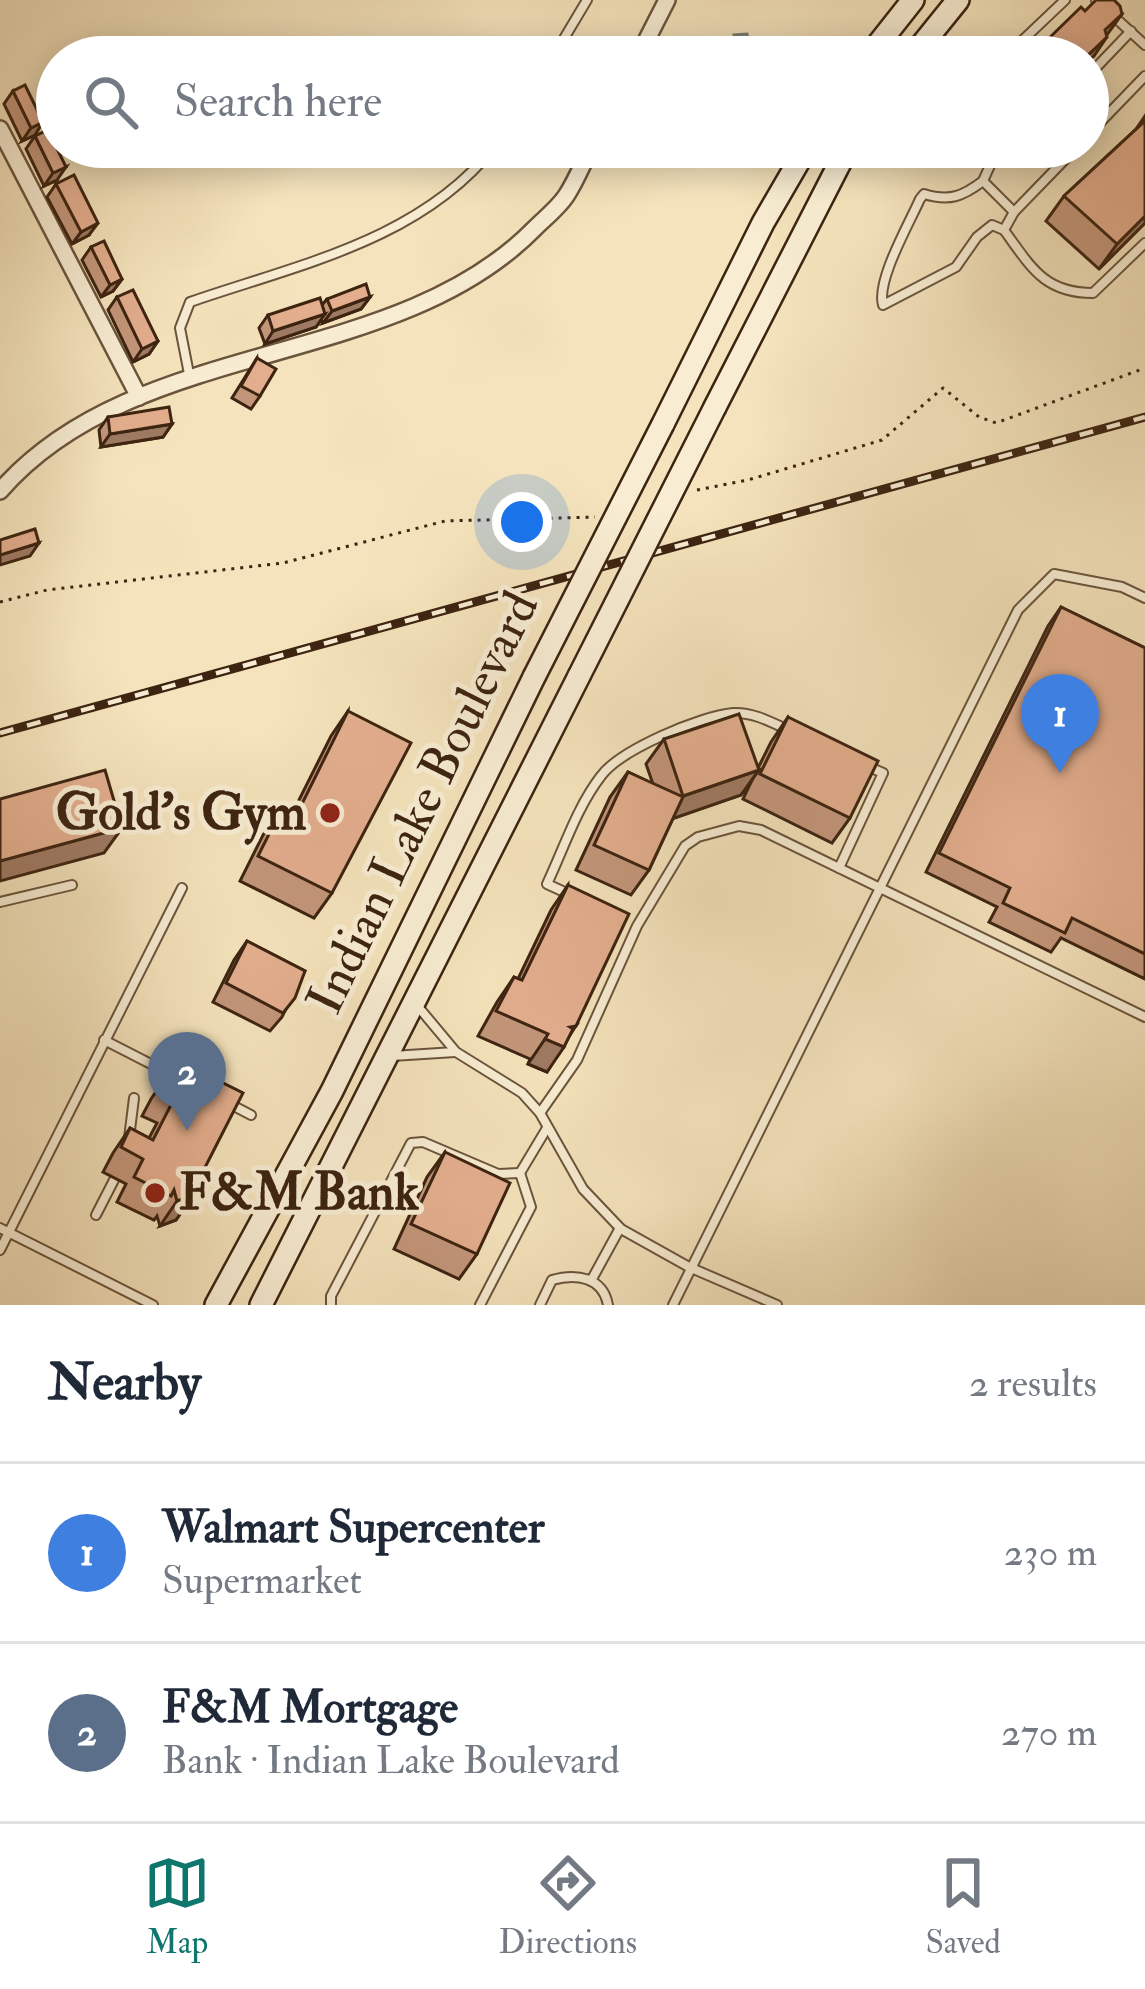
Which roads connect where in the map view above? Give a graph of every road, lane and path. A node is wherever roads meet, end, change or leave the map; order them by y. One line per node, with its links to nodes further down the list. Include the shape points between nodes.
1 (586, 0): 8 (lane)
2 (667, 0): 9 (street)
3 (913, 0): 10 (main road)
4 (958, 0): 11 (main road)
5 (1065, 0): 12 (lane)
6 (1096, 0): 7 (lane)
7 (1131, 31): 13 (lane); 14 (lane)
8 (565, 36)
9 (649, 36)
10 (885, 36)
11 (929, 36)
12 (1027, 36)
13 (1145, 45)
14 (1109, 54)
15 (1145, 76): 16 (lane)
16 (1109, 113)
17 (0, 129): 30 (street)
18 (476, 168): 29 (lane, via 410,219 359,244 190,302 180,328)
19 (580, 168): 29 (street, via 564,198 514,250 450,293)
20 (795, 168): 68 (main road, Indian Lake Boulevard, bridge, via 332,1091)
21 (837, 168): 46 (main road, Indian Lake Boulevard, bridge)
22 (989, 168): 24 (lane)
23 (1057, 168): 25 (lane)
24 (983, 181): 25 (lane); 26 (lane, via 946,200 924,194 884,282 883,305 956,267 992,225)
25 (1014, 212): 26 (lane)
26 (1004, 230): 27 (lane, via 1064,293 1093,292)
27 (1145, 243)
28 (1145, 368): 32 (path, via 996,423 943,388 882,440)
29 (190, 380): 30 (street)
30 (139, 397): 31 (street, via 78,423)
31 (0, 491)
32 (688, 493)
33 (606, 514): 35 (path, via 445,521 283,563)
34 (1145, 598): 41 (lane, via 1054,574 1018,610)
35 (0, 602)
36 (799, 735): 42 (lane, via 732,713 677,730 604,771 547,884)
37 (862, 763): 38 (lane, via 883,773)
38 (839, 868): 41 (lane); 45 (lane, via 761,830 739,826 698,836)
39 (72, 885): 43 (lane)
40 (182, 888): 48 (lane)
41 (882, 888): 47 (lane); 64 (lane)
42 (583, 901)
43 (0, 902)
44 (619, 918): 45 (lane)
45 (637, 926): 54 (lane, via 577,1060)
46 (415, 1003): 49 (lane); 50 (main road, Indian Lake Boulevard)
47 (1145, 1017)
48 (104, 1040): 51 (lane); 62 (lane)
49 (456, 1052): 50 (lane); 54 (lane, via 522,1093)
50 (390, 1056): 69 (main road, Indian Lake Boulevard)
51 (199, 1089)
52 (134, 1098): 57 (lane)
53 (220, 1099): 55 (lane)
54 (540, 1114): 56 (lane)
55 (251, 1115)
56 (547, 1127): 58 (lane); 61 (lane, via 583,1189)
57 (128, 1149)
58 (520, 1173): 70 (lane, via 499,1174 411,1143); 71 (lane, via 531,1208)
59 (115, 1178): 60 (lane)
60 (96, 1215)
61 (620, 1228): 64 (lane); 65 (lane)
62 (5, 1230): 63 (lane); 67 (lane)
63 (0, 1250)
64 (689, 1267): 66 (lane); 74 (lane)
65 (591, 1280): 72 (lane, via 552,1280); 73 (lane)
66 (759, 1301): 75 (lane)
67 (153, 1305)
68 (216, 1305)
69 (261, 1305)
70 (331, 1305)
71 (480, 1305)
72 (540, 1305)
73 (608, 1305)
74 (674, 1305)
75 (777, 1305)

